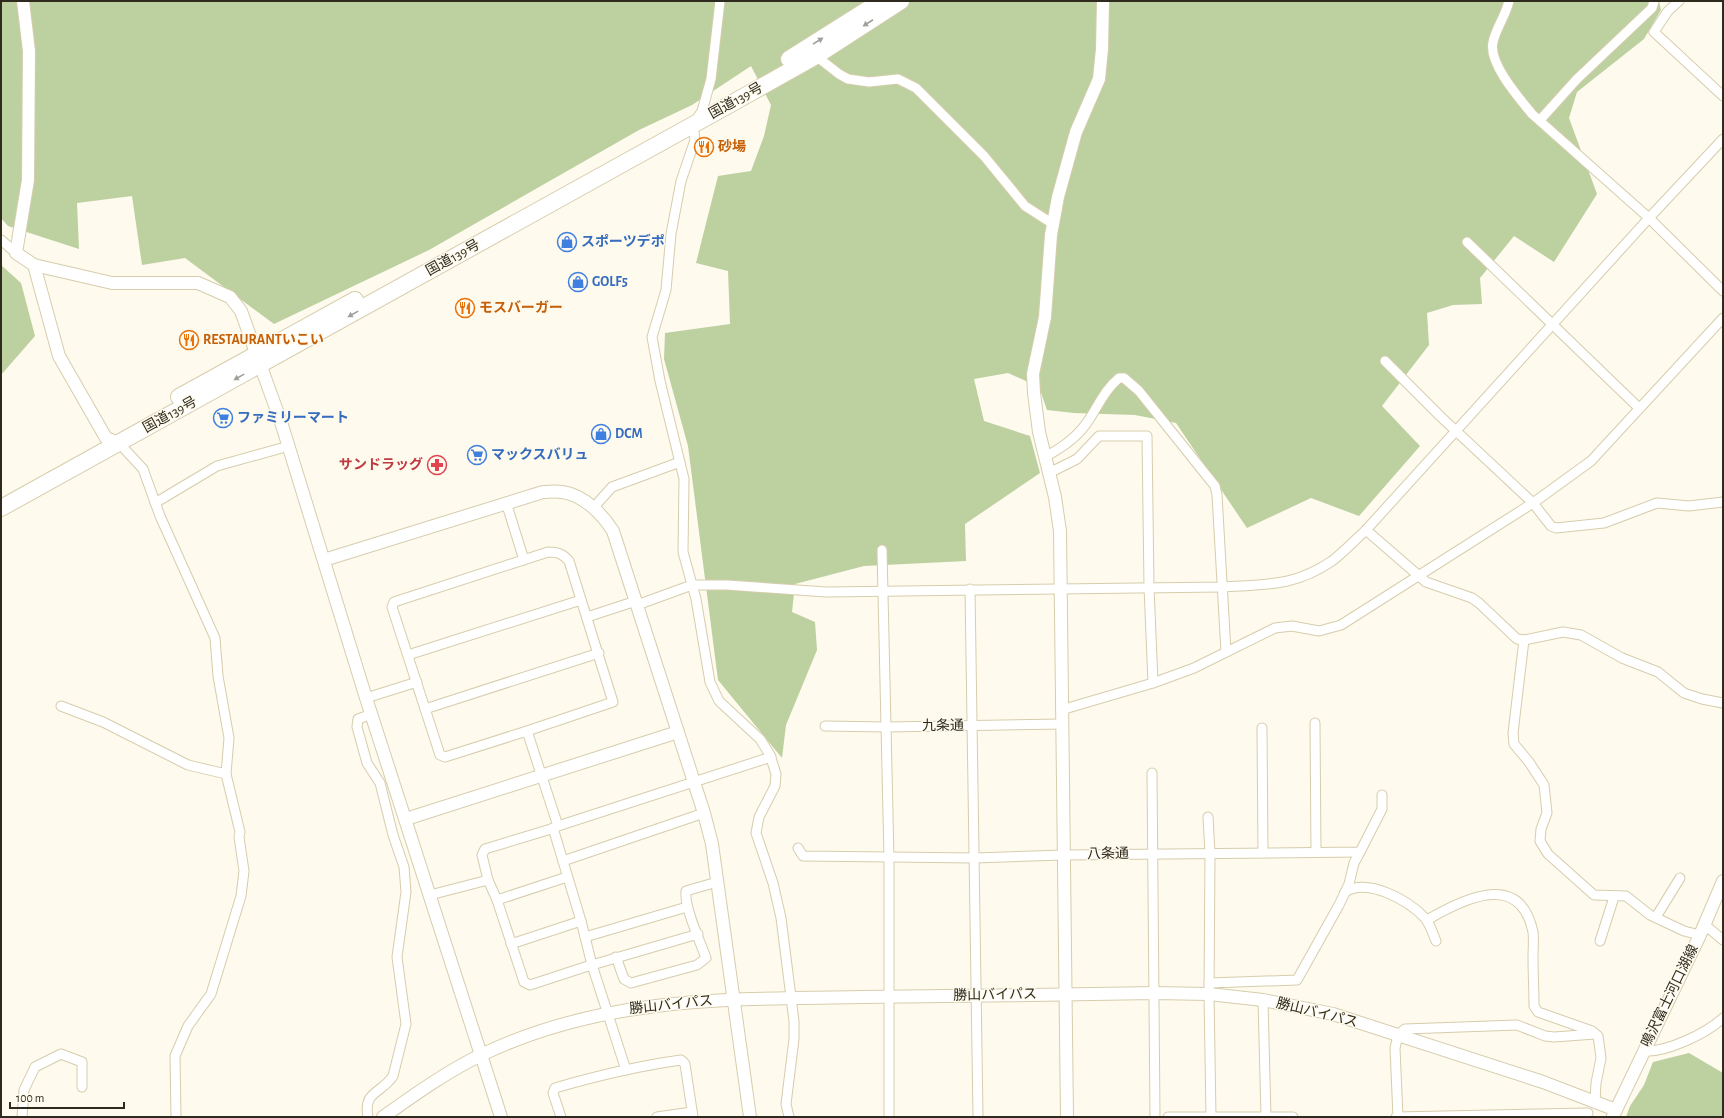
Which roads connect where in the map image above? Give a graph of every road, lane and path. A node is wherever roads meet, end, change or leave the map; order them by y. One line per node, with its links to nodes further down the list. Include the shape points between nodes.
1 (23, 1): 19 (street, via 29,51 28,180)
2 (720, 1): 11 (street, via 711,79)
3 (881, 1): 11 (highway, 国道139号, one-way to 3)
4 (901, 1): 9 (highway, 国道139号, one-way to 9)
5 (1103, 1): 16 (street, via 1099,79 1076,132)
6 (1509, 1): 12 (street, via 1493,40 1492,49 1497,65 1514,91)
7 (1654, 1): 12 (street, via 1652,8 1577,79)
8 (1679, 1): 10 (street, via 1668,11 1654,32)
9 (816, 56): 13 (highway, 国道139号); 16 (street, via 848,79 869,82 898,79 916,88 984,156 1025,206)
10 (1723, 96)
11 (702, 111): 13 (street); 24 (highway, 国道139号, via 647,139)
12 (1540, 120): 15 (street, via 1572,152)
13 (693, 125): 24 (highway, 国道139号, one-way to 24); 31 (street, via 695,140 681,181 671,234 666,290 652,337)
14 (1723, 139): 15 (street)
15 (1648, 218): 21 (street); 23 (street)
16 (1053, 224): 30 (street, via 1045,317 1033,374 1037,419)
17 (1, 240): 19 (street)
18 (1467, 242): 23 (street)
19 (16, 253): 20 (street)
20 (34, 265): 24 (street, via 112,283 204,285 230,298 241,311); 28 (street, via 59,356)
21 (1723, 291)
22 (1723, 318): 26 (street)
23 (1552, 325): 26 (street); 27 (street)
24 (259, 360): 28 (highway, 国道139号); 29 (street)
25 (1385, 361): 27 (street)
26 (1639, 408): 37 (street, via 1591,461)
27 (1456, 431): 37 (street); 40 (street)
28 (113, 440): 33 (highway, 国道139号); 36 (street, via 143,469); 39 (highway, 国道139号)
29 (289, 446): 36 (street, via 218,466); 42 (street)
30 (1045, 457): 32 (street); 47 (street, via 1076,436 1115,381 1124,378 1139,391 1215,486 1218,496)
31 (680, 462): 38 (street, via 612,487); 45 (street, via 684,479 683,552)
32 (1049, 472): 46 (street, via 1077,459 1099,436 1147,436); 48 (street, via 1060,532)
33 (1, 496)
34 (506, 502): 38 (street, via 543,492 563,492 577,496); 42 (street); 43 (street)
35 (1723, 502): 37 (street, via 1689,506 1657,503 1604,523 1556,528 1551,526)
36 (155, 503): 76 (street, via 215,638 219,683 229,738)
37 (1533, 503): 44 (street)
38 (594, 507): 52 (street, via 606,519 613,532)
39 (1, 508)
40 (1366, 530): 44 (street); 47 (street, via 1333,560 1296,580)
41 (882, 550): 50 (street)
42 (324, 560): 60 (street)
43 (524, 560): 51 (street, via 548,552 563,555 569,561); 57 (street, via 394,602 392,607)
44 (1418, 575): 54 (street, via 1426,582 1472,598 1517,639); 55 (street, via 1341,625 1319,631 1292,626 1275,628)
45 (692, 585): 50 (street, via 826,592); 52 (street); 74 (street, via 710,682 719,701 760,739)
46 (1149, 587): 47 (street); 48 (street); 59 (street)
47 (1222, 587): 55 (street)
48 (1060, 588): 49 (street); 64 (street)
49 (970, 589): 50 (street); 69 (street)
50 (882, 591): 70 (street)
51 (581, 600): 53 (street); 57 (street)
52 (636, 603): 53 (street); 73 (street)
53 (587, 617): 56 (street)
54 (1524, 640): 61 (street, via 1563,632 1581,635 1622,658 1658,672 1684,692); 101 (street, via 1513,734 1514,744 1544,785 1547,812 1540,841 1548,854 1594,896)
55 (1226, 652): 59 (street, via 1194,668)
56 (599, 653): 63 (street); 72 (street, via 613,702)
57 (408, 656): 58 (street)
58 (416, 682): 60 (street); 63 (street)
59 (1153, 683): 64 (street)
60 (366, 698): 65 (street)
61 (1723, 703)
62 (61, 706): 76 (street, via 103,722 188,765)
63 (425, 709): 72 (street, via 440,755 445,757)
64 (1061, 710): 67 (street)
65 (372, 714): 82 (street); 138 (street, via 358,719 357,727 367,763 380,783 404,867 406,892 398,957 406,1024 393,1076 370,1097 366,1106)
66 (1315, 723): 86 (street)
67 (1062, 724): 69 (street, 九条通); 90 (street)
68 (825, 726): 70 (street, 九条通)
69 (972, 726): 70 (street, 九条通); 92 (street)
70 (886, 727): 91 (street)
71 (1262, 728): 85 (street)
72 (527, 731): 77 (street)
73 (678, 732): 77 (street); 78 (street)
74 (771, 757): 78 (street); 121 (street, via 776,774 775,786 759,817 756,833 778,904)
75 (1152, 773): 89 (street)
76 (226, 774): 137 (street, via 240,832 244,871 241,896 211,994 188,1026 175,1056)
77 (541, 776): 82 (street); 83 (street)
78 (694, 781): 80 (street); 83 (street)
79 (1382, 795): 87 (street, via 1382,809)
80 (704, 813): 93 (street); 98 (street, via 712,844)
81 (1208, 817): 88 (street)
82 (406, 819): 100 (street)
83 (555, 827): 93 (street); 96 (street, via 485,849 482,855)
84 (798, 848): 91 (street, 八条通, via 803,856)
85 (1263, 852): 86 (street, 八条通); 88 (street, 八条通)
86 (1316, 852): 87 (street, 八条通)
87 (1360, 852): 99 (street)
88 (1210, 853): 89 (street, 八条通); 116 (street)
89 (1152, 854): 90 (street, 八条通); 117 (street)
90 (1064, 855): 92 (street, 八条通); 118 (street)
91 (889, 858): 92 (street, 八条通); 120 (street)
92 (975, 858): 119 (street)
93 (563, 861): 94 (street)
94 (567, 877): 102 (street); 106 (street)
95 (1680, 878): 104 (street)
96 (488, 880): 100 (street); 102 (street)
97 (1723, 880): 107 (street, 鳴沢富士河口湖線)
98 (717, 882): 103 (street, via 686,891); 122 (street)
99 (1345, 892): 105 (street, via 1356,888 1377,889 1409,903); 116 (street, via 1297,980)
100 (430, 895): 129 (street)
101 (1614, 897): 104 (street, via 1626,896); 112 (street)
102 (497, 900): 113 (street)
103 (688, 907): 108 (street); 109 (street)
104 (1656, 917): 107 (street, via 1684,931)
105 (1427, 920): 111 (street); 126 (street, via 1459,902 1483,895 1502,896 1518,902 1528,917 1533,934 1534,1006 1538,1012)
106 (581, 921): 109 (street); 113 (street)
107 (1702, 930): 110 (street); 128 (street, 鳴沢富士河口湖線)
108 (698, 934): 114 (street); 114 (street, via 706,958 697,965 631,983 624,980)
109 (585, 937): 115 (street)
110 (1723, 940)
111 (1436, 941)
112 (1600, 941)
113 (511, 944): 115 (street, via 524,982 530,985)
114 (616, 958): 115 (street)
115 (592, 964): 124 (street)
116 (1209, 989): 117 (street, 勝山バイパス); 123 (street, 勝山バイパス); 150 (street)
117 (1154, 993): 118 (street, 勝山バイパス); 148 (street)
118 (1065, 994): 119 (street, 勝山バイパス); 147 (street)
119 (976, 996): 120 (street, 勝山バイパス); 146 (street)
120 (888, 997): 121 (street, 勝山バイパス); 145 (street)
121 (791, 998): 122 (street, 勝山バイパス); 144 (street, via 794,1039 786,1104)
122 (734, 999): 124 (street, 勝山バイパス, via 648,1006); 143 (street)
123 (1264, 1000): 127 (street, 勝山バイパス, via 1333,1014); 151 (street)
124 (607, 1013): 129 (street, 勝山バイパス, via 520,1039); 130 (street)
125 (1723, 1018): 128 (street, via 1692,1039 1660,1049)
126 (1596, 1034): 127 (street, via 1545,1036 1517,1025 1405,1029); 132 (street, via 1601,1058)
127 (1398, 1035): 132 (street, 勝山バイパス); 153 (street, via 1395,1048)
128 (1643, 1051): 134 (street, 鳴沢富士河口湖線)
129 (481, 1055): 139 (street, 勝山バイパス); 140 (street)
130 (626, 1070): 135 (street, via 681,1060 686,1064); 141 (street, via 555,1088)
131 (82, 1087): 136 (street, via 82,1062 61,1054 35,1067 24,1090)
132 (1595, 1102): 134 (street, 勝山バイパス)
133 (1588, 1113): 153 (street)
134 (1614, 1113)
135 (693, 1115): 142 (street)
136 (22, 1117)
137 (176, 1117)
138 (368, 1117)
139 (383, 1117)
140 (502, 1117)
141 (561, 1117)
142 (657, 1117)
143 (750, 1117)
144 (789, 1117)
145 (889, 1117)
146 (978, 1117)
147 (1067, 1117)
148 (1155, 1117)
149 (1168, 1117): 150 (street)
150 (1211, 1117): 151 (street)
151 (1266, 1117): 152 (street)
152 (1293, 1117)
153 (1397, 1117)

